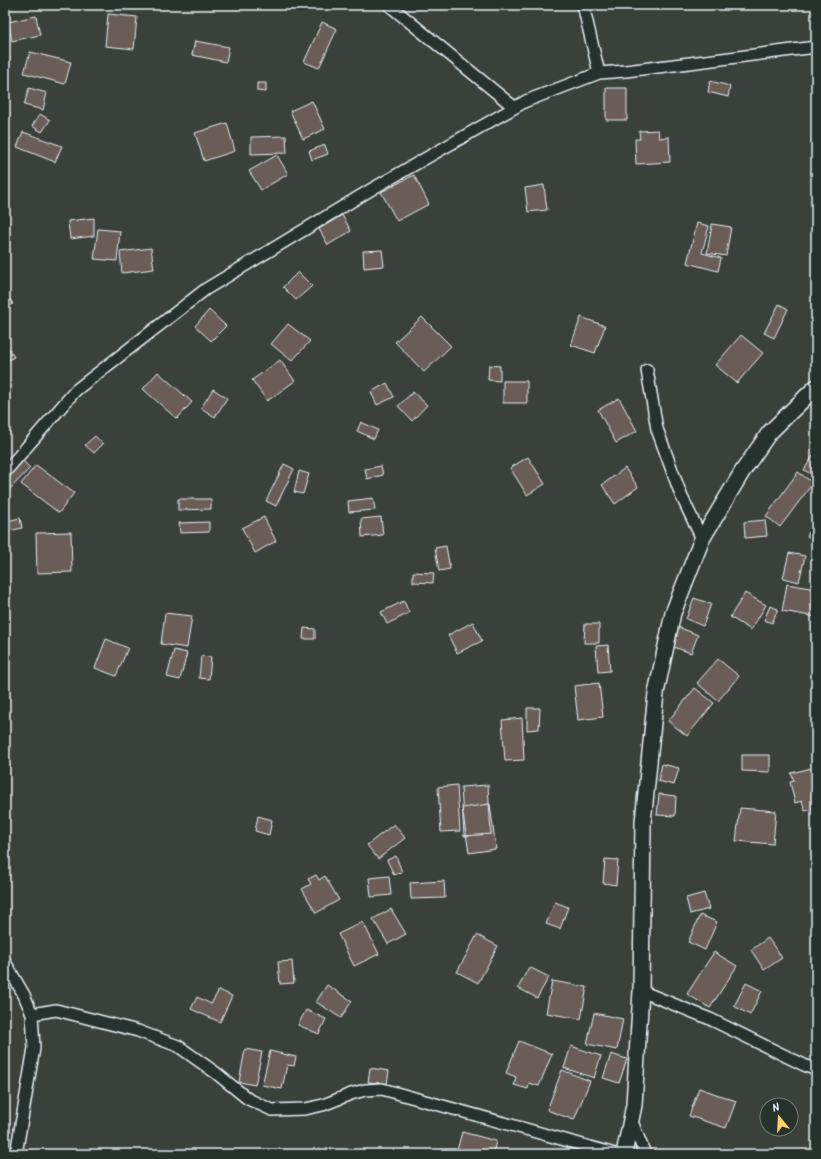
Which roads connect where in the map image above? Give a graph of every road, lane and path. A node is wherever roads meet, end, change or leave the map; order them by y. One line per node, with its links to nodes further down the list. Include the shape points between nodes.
1 (389, 5): 5 (street)
2 (583, 5): 4 (street)
3 (816, 47): 4 (street)
4 (598, 73): 5 (street)
5 (514, 107): 8 (street, via 206,288 76,390)
6 (647, 370): 9 (street, via 657,429 681,496)
7 (816, 386): 9 (street, via 770,433 742,472)
8 (5, 472)
9 (702, 539): 11 (street, via 674,613 656,693 643,822)
10 (5, 962): 12 (street)
11 (641, 991): 13 (street, via 710,1019); 14 (street)
12 (32, 1014): 15 (street, via 34,1048); 16 (street, via 56,1010 138,1031 178,1046 248,1099 272,1110 305,1109 365,1090 382,1089)
13 (816, 1070)
14 (631, 1119): 17 (street); 18 (street)
15 (16, 1154)
16 (615, 1154)
17 (624, 1154)
18 (645, 1154)

